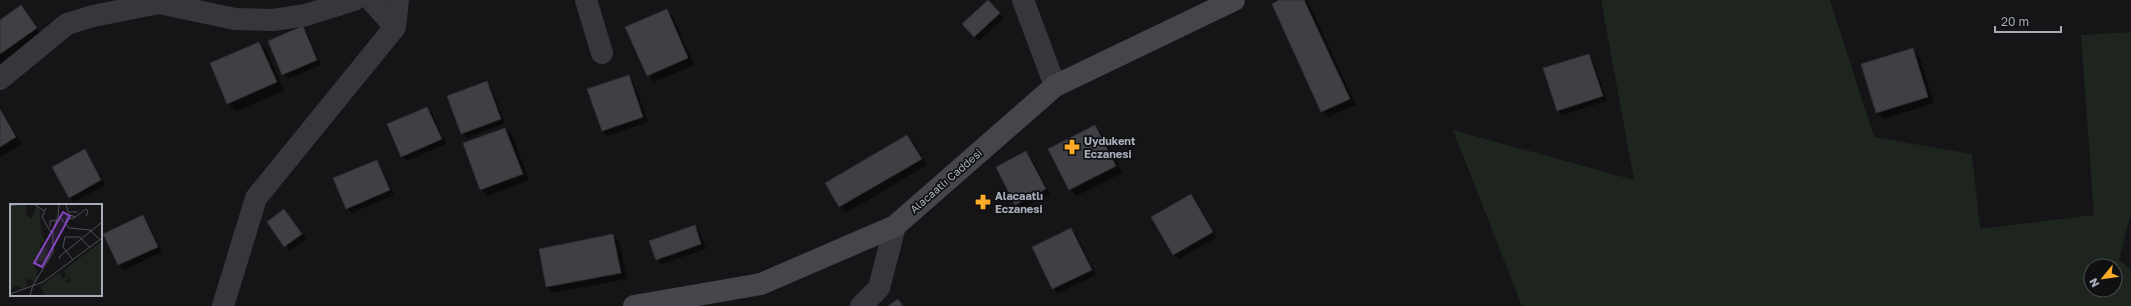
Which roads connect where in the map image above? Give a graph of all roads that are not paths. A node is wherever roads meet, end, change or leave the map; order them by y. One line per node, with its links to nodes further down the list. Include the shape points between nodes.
1 (354, 0): 7 (street, via 306,15 273,20 235,19)
2 (371, 0): 8 (street)
3 (398, 0): 8 (street)
4 (586, 0): 9 (street)
5 (1023, 0): 11 (street)
6 (1234, 0): 11 (street, Alacaatlı Caddesi)
7 (145, 2): 10 (street, via 67,24)
8 (395, 27): 14 (street, via 256,198)
9 (602, 53)
10 (0, 79)
11 (1055, 86): 12 (street, Alacaatlı Caddesi)
12 (895, 226): 13 (street, Alacaatlı Caddesi, via 761,284); 16 (street, via 879,288)
13 (674, 303): 15 (street, Alacaatlı Caddesi)
14 (223, 306)
15 (634, 306)
16 (861, 306)

